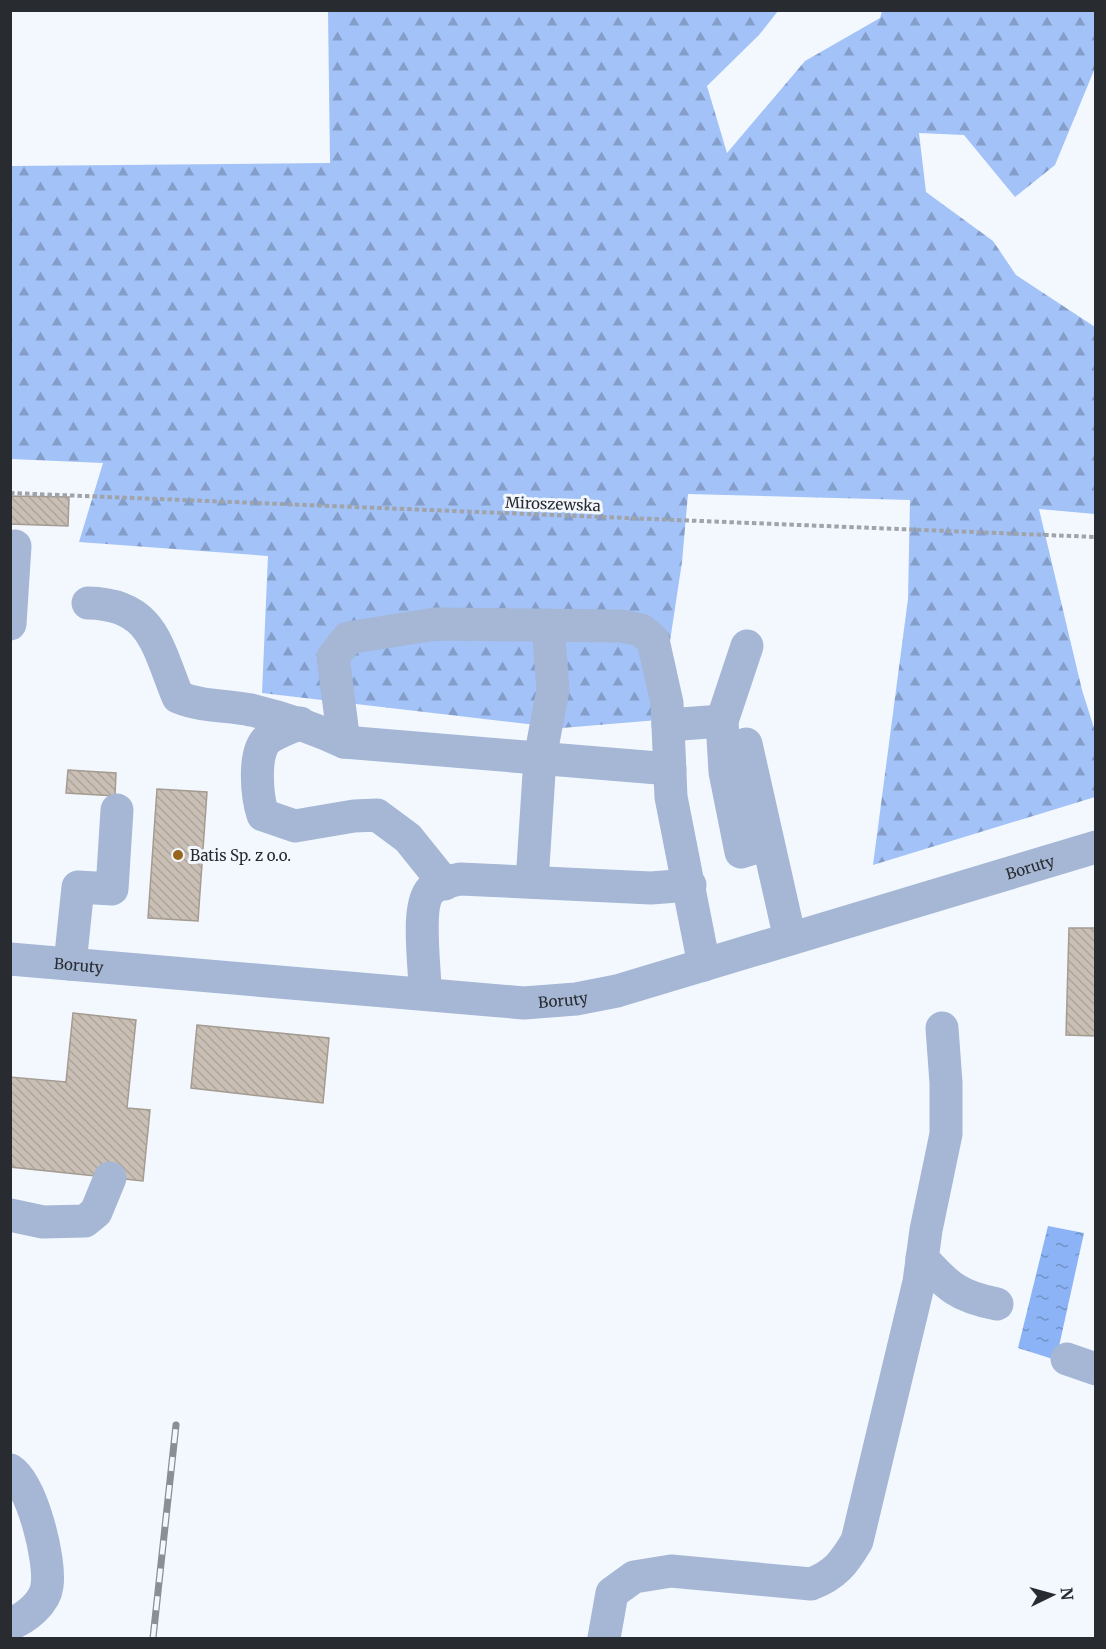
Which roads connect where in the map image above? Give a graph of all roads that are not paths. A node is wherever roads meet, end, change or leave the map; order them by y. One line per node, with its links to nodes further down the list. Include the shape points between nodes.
1 (15, 546): 3 (street)
2 (88, 603): 7 (street, via 123,607 141,619 178,697 191,703 249,710)
3 (10, 624)
4 (548, 625): 8 (street, via 621,626 641,630 653,639); 9 (street, via 435,624 348,638 333,657); 11 (street, via 553,690)
5 (747, 646): 6 (street)
6 (722, 721): 8 (street); 14 (street, via 725,772 741,852)
7 (300, 723): 9 (street); 17 (street, via 268,738 259,750 257,798 263,815 295,826 377,815 408,838)
8 (668, 725): 12 (street)
9 (344, 742): 11 (street)
10 (746, 744): 14 (street)
11 (540, 758): 12 (street); 16 (street)
12 (670, 769): 18 (street, via 671,797)
13 (117, 810): 21 (street, via 112,889 78,887)
14 (767, 844): 19 (street)
15 (1095, 847): 19 (street, Boruty)
16 (532, 882): 17 (street, via 460,879); 18 (street, via 651,888)
17 (445, 884): 23 (street, via 433,888 424,900)
18 (690, 885): 22 (street)
19 (790, 939): 22 (street, Boruty)
20 (13, 954): 21 (street, Boruty)
21 (70, 964): 23 (street, Boruty)
22 (704, 965): 23 (street, Boruty, via 576,999 524,1003)
23 (425, 994)
24 (942, 1028): 27 (street, via 946,1134)
25 (110, 1178): 26 (street, via 96,1212 85,1221 43,1222)
26 (10, 1215)
27 (922, 1258): 28 (street, via 960,1294); 31 (street, via 857,1541 843,1566 811,1584 671,1571 634,1577 612,1593)
28 (997, 1304)
29 (10, 1470): 30 (street, via 22,1482 32,1509 45,1551 47,1588 23,1620)
30 (10, 1624)
31 (604, 1638)

